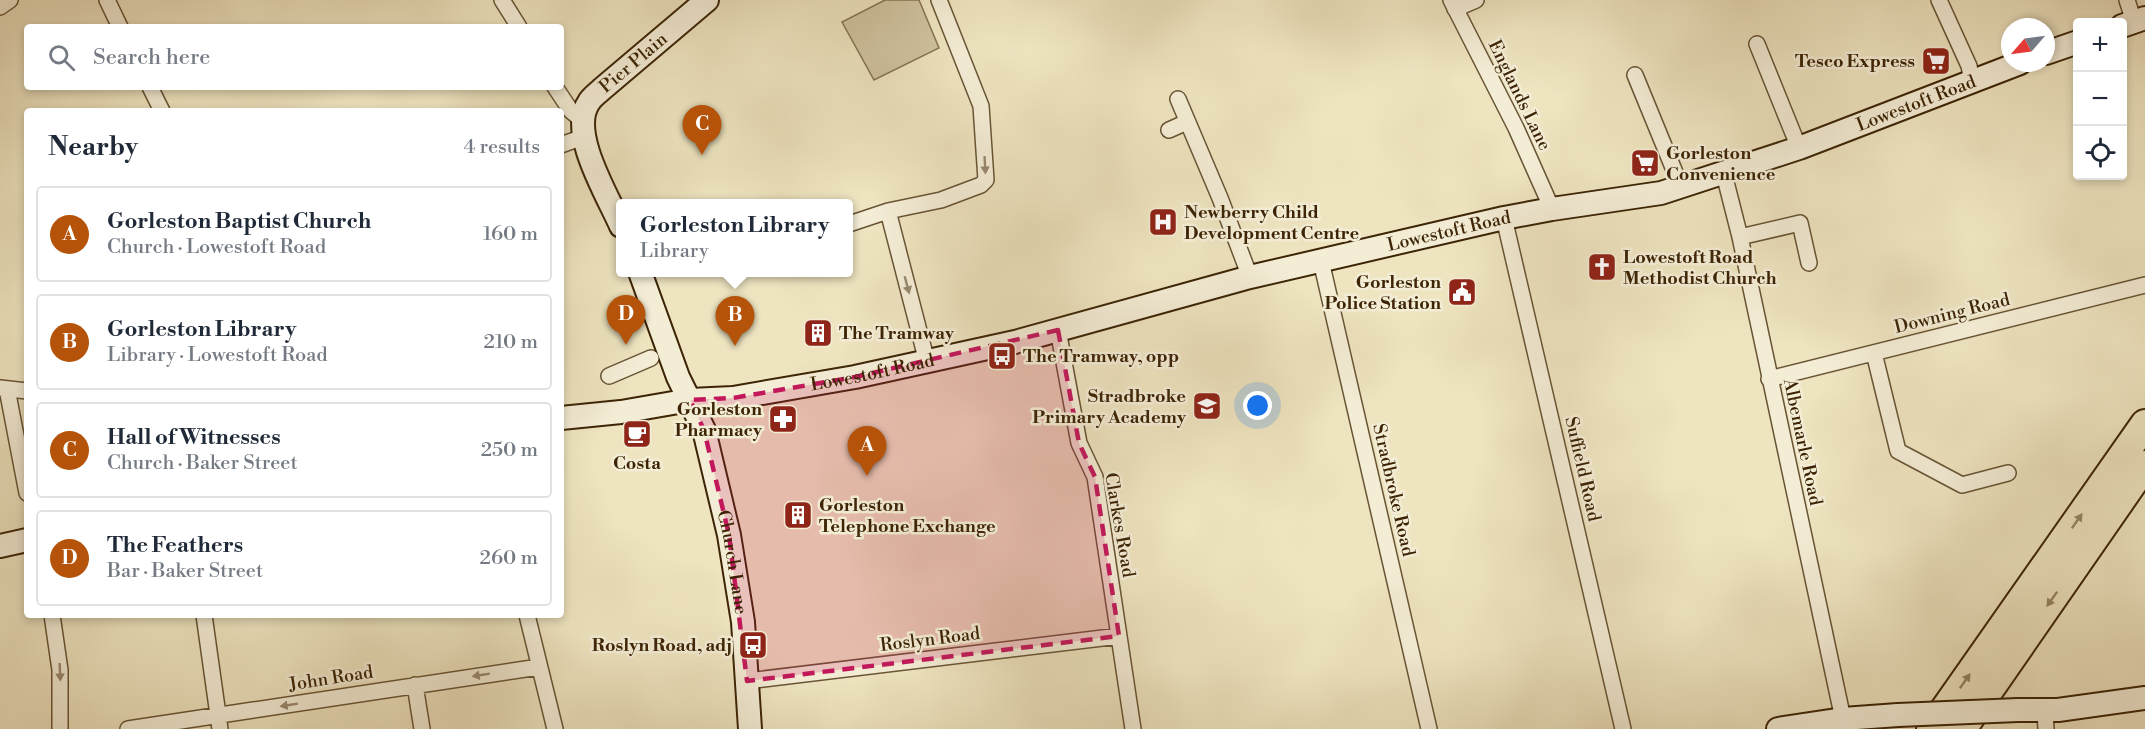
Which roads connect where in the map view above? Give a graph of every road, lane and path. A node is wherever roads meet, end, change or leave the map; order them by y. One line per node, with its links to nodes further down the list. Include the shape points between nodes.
1 (10, 0): 10 (street)
2 (107, 0): 12 (street)
3 (502, 0): 13 (street)
4 (708, 0): 25 (street, Pier Plain, via 602,88 588,103)
5 (939, 0): 32 (street, one-way to 32, via 981,106 986,180 941,200)
6 (1476, 0): 9 (street)
7 (1939, 0): 19 (street)
8 (2127, 0): 11 (street)
9 (1453, 5): 31 (street, Englands Lane)
10 (0, 7)
11 (2134, 22)
12 (119, 24)
13 (517, 24)
14 (1757, 44): 28 (street)
15 (2073, 44): 16 (street)
16 (2055, 50)
17 (2001, 70): 19 (street, Lowestoft Road)
18 (1635, 75): 30 (street)
19 (1972, 81): 28 (street, Lowestoft Road)
20 (152, 90): 23 (street)
21 (557, 90): 25 (street)
22 (1178, 99): 24 (street)
23 (160, 108)
24 (1187, 122): 26 (street); 40 (street)
25 (583, 129): 27 (street); 33 (street, via 588,153)
26 (1169, 130)
27 (564, 144)
28 (1799, 148): 29 (street, Lowestoft Road)
29 (1724, 174): 30 (street, Lowestoft Road); 36 (street, Albemarle Road)
30 (1681, 187): 31 (street, Lowestoft Road)
31 (1552, 209): 34 (street, Lowestoft Road)
32 (888, 211): 35 (street); 45 (street, one-way to 45)
33 (616, 215)
34 (1504, 218): 37 (street, Lowestoft Road); 76 (street, Suffield Road)
35 (853, 223)
36 (1740, 237): 38 (street, via 1800,222); 47 (street, Albemarle Road)
37 (1321, 261): 40 (street, Lowestoft Road); 75 (street, Stradbroke Road)
38 (1809, 263)
39 (641, 277): 50 (street, Church Lane)
40 (1250, 277): 42 (street, Lowestoft Road)
41 (2145, 285): 43 (street, Downing Road)
42 (1058, 330): 45 (street, Lowestoft Road); 61 (street, Clarkes Road, via 1079,443 1095,477)
43 (1874, 353): 47 (street, Downing Road); 54 (street, via 1898,451 1962,485)
44 (651, 358): 46 (street)
45 (927, 362): 50 (street, Lowestoft Road, via 786,390)
46 (609, 376)
47 (1769, 379): 66 (street, Albemarle Road)
48 (4, 388): 49 (street); 55 (street)
49 (24, 391)
50 (690, 400): 51 (street, Lowestoft Road); 63 (street, Church Lane, via 704,430 729,535 743,622)
51 (564, 417)
52 (2145, 424): 78 (highway, one-way to 52)
53 (2145, 465): 79 (highway, one-way to 79)
54 (2008, 473)
55 (24, 479)
56 (24, 541): 57 (street)
57 (0, 546)
58 (52, 618): 69 (street, one-way to 69, via 60,670)
59 (204, 618): 68 (street)
60 (528, 618): 62 (street)
61 (1119, 636): 63 (street, Roslyn Road); 74 (street, Clarkes Road)
62 (539, 667): 64 (street, John Road, one-way to 64); 72 (street)
63 (747, 681): 73 (street, Church Lane)
64 (415, 685): 68 (street, John Road, one-way to 68); 71 (street)
65 (2145, 698): 67 (street, via 2086,707)
66 (1843, 719): 67 (street, bridge, via 2018,710); 77 (street)
67 (2046, 720)
68 (219, 722): 70 (street, John Road)
69 (60, 729)
70 (128, 729)
71 (422, 729)
72 (555, 729)
73 (750, 729)
74 (1133, 729)
75 (1429, 729)
76 (1623, 729)
77 (1778, 729)
78 (1931, 729)
79 (1962, 729)

